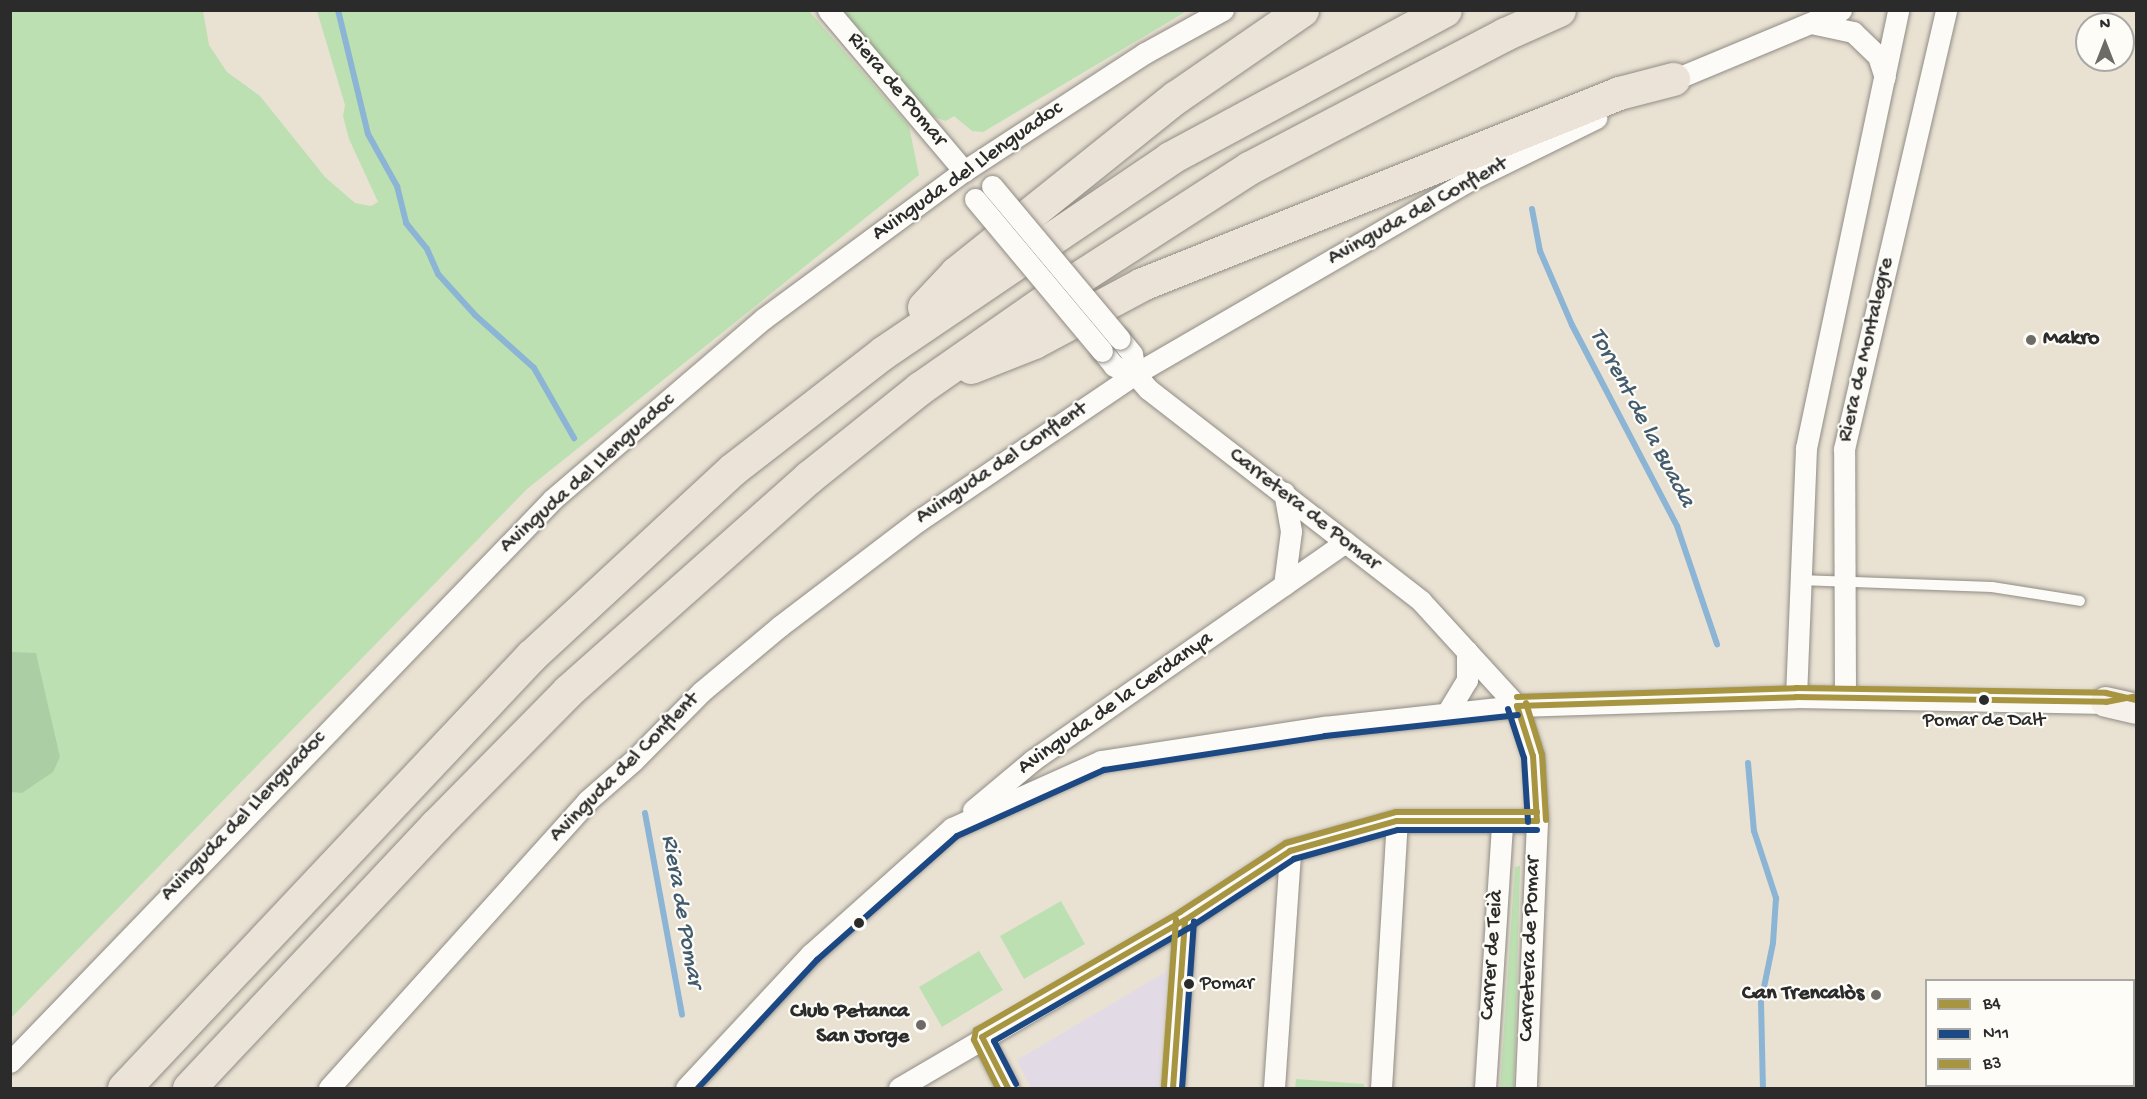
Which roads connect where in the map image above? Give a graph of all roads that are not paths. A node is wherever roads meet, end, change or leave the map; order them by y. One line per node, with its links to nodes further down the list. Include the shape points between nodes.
1 (828, 10): 12 (street, Riera de Pomar)
2 (1223, 10): 12 (street, Avinguda del Llenguadoc, via 1145,53)
3 (1302, 10): 14 (highway, via 1176,97 956,273)
4 (1445, 10): 14 (highway, via 1170,158)
5 (1559, 10): 16 (highway, via 1506,33 1249,168 1069,284)
6 (1841, 10): 9 (street, Avinguda del Conflent)
7 (1898, 10): 10 (street, Riera de Montalegre)
8 (1946, 10): 20 (street, Riera de Montalegre, via 1844,449)
9 (1810, 23): 10 (street, via 1853,32 1878,56); 11 (street, Avinguda del Conflent)
10 (1885, 78): 19 (street, Riera de Montalegre, via 1806,448)
11 (1673, 79): 15 (street, Avinguda del Conflent, via 1468,181); 16 (highway, via 1619,93 1142,284 1034,342)
12 (965, 170): 13 (street, Carretera de Pomar, bridge, via 975,199); 13 (street, Carretera de Pomar, bridge, via 993,186); 38 (street, Avinguda del Llenguadoc, via 763,319 553,499)
13 (1111, 345): 15 (street, Carretera de Pomar, via 1132,354)
14 (884, 352): 39 (highway, via 733,470 531,656)
15 (1135, 374): 17 (street, Carretera de Pomar, via 1148,389); 41 (street, Avinguda del Conflent, via 918,521 701,692 587,801)
16 (920, 388): 40 (highway, via 800,484 568,691 436,825)
17 (1284, 493): 18 (street, Carretera de Pomar); 21 (street, via 1291,531)
18 (1346, 542): 21 (street, Avinguda de la Cerdanya); 23 (street, Carretera de Pomar, via 1421,601)
19 (1799, 580): 20 (lane); 24 (street, Riera de Montalegre)
20 (1844, 580): 22 (lane, via 1992,586); 26 (street, Riera de Montalegre)
21 (1284, 585): 34 (street, Avinguda de la Cerdanya, via 1033,760)
22 (2080, 601)
23 (1467, 651): 28 (street, Carretera de Pomar); 30 (street, via 1467,680)
24 (1796, 696): 26 (street, Avinguda de la Cerdanya); 28 (street, Avinguda de la Cerdanya)
25 (2136, 696): 27 (street, Avinguda de la Cerdanya)
26 (1845, 697): 27 (street, Avinguda de la Cerdanya)
27 (2106, 702): 29 (street)
28 (1517, 706): 30 (street, Avinguda de la Cerdanya); 32 (street, Carretera de Pomar, via 1533,756)
29 (2136, 707)
30 (1447, 713): 34 (street, Avinguda de la Cerdanya, via 1101,760)
31 (1397, 821): 33 (street); 35 (street); 47 (street)
32 (1537, 821): 33 (street); 49 (street, Carretera de Pomar)
33 (1502, 822): 48 (street, Carrer de Teià)
34 (952, 828): 42 (street, Avinguda de la Cerdanya, via 811,954)
35 (1290, 851): 36 (street); 46 (street)
36 (1185, 920): 37 (street); 45 (street)
37 (982, 1037): 43 (street); 44 (street)
38 (10, 1062)
39 (124, 1089)
40 (189, 1089)
41 (328, 1089)
42 (686, 1089)
43 (899, 1089)
44 (1008, 1089)
45 (1173, 1089)
46 (1274, 1089)
47 (1380, 1089)
48 (1485, 1089)
49 (1526, 1089)

